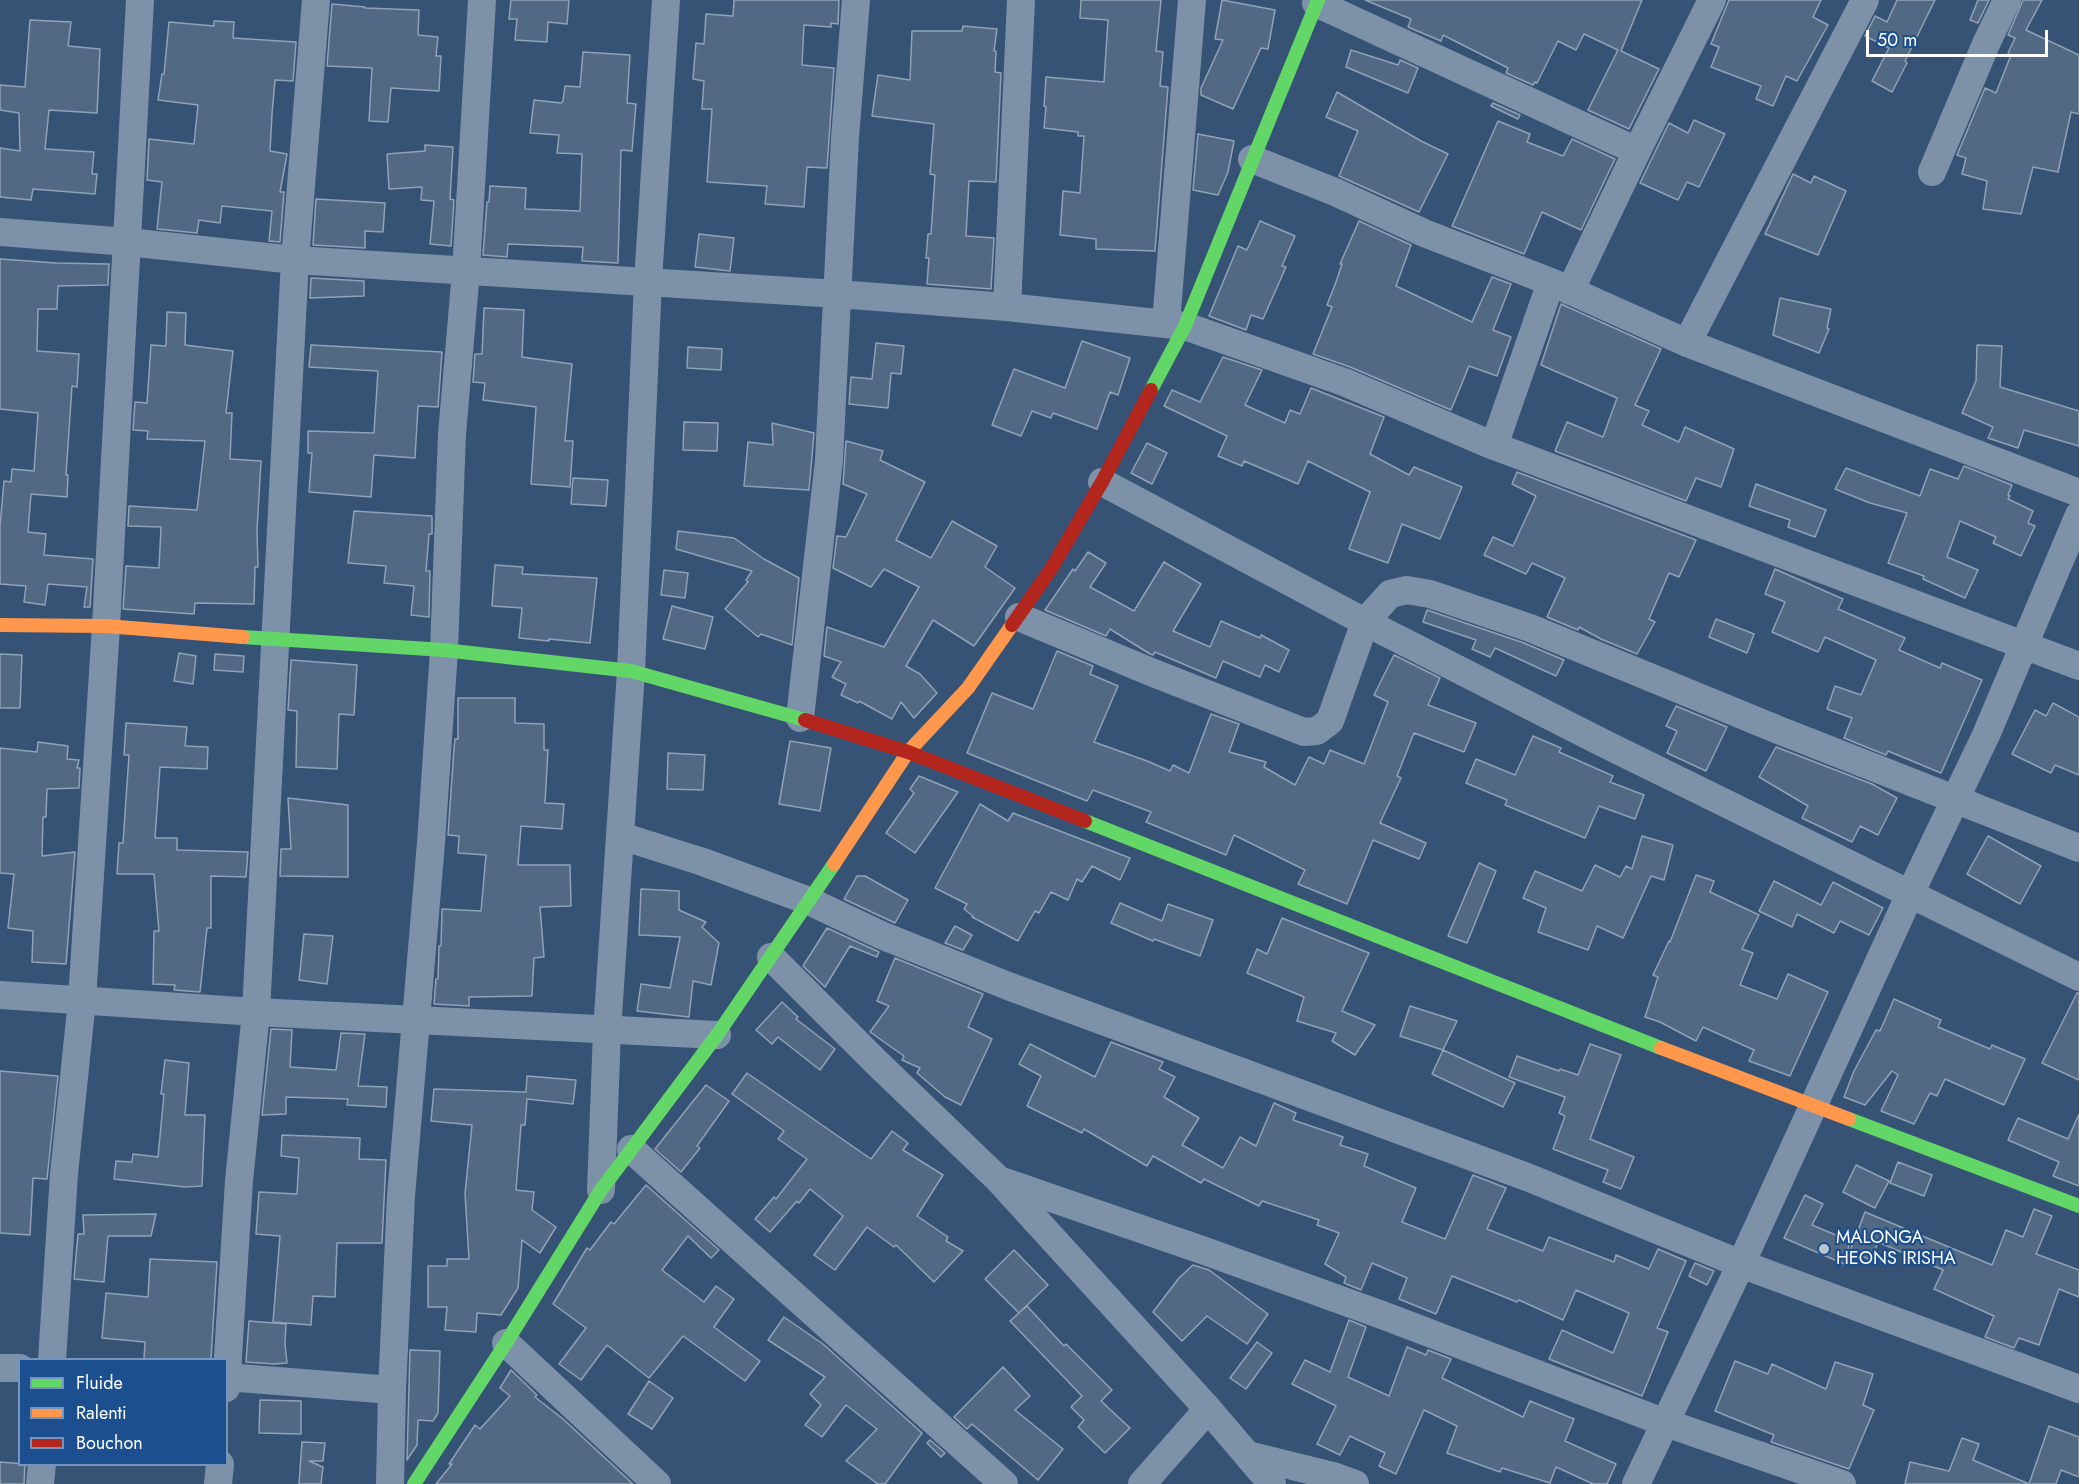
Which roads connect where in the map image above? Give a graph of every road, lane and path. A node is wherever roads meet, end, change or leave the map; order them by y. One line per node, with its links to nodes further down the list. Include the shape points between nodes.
1 (140, 0): 16 (street)
2 (316, 0): 17 (street)
3 (482, 0): 18 (street)
4 (666, 0): 19 (street)
5 (856, 0): 21 (street)
6 (1021, 0): 22 (street)
7 (1192, 0): 23 (street)
8 (1712, 0): 12 (street)
9 (1865, 0): 24 (street)
10 (2007, 0): 14 (street)
11 (1317, 2): 12 (street); 13 (street)
12 (1637, 151): 20 (street)
13 (1252, 159): 20 (street); 23 (street)
14 (1932, 172)
15 (0, 232): 16 (street)
16 (128, 242): 17 (street); 32 (street)
17 (296, 260): 18 (street); 33 (street)
18 (466, 271): 19 (street); 35 (street, via 452,434)
19 (648, 281): 21 (street); 37 (street)
20 (1561, 287): 24 (street); 25 (street)
21 (838, 294): 22 (street); 38 (street, via 829,460)
22 (1007, 307): 23 (street)
23 (1176, 324): 25 (street, via 1344,382); 26 (street)
24 (1687, 343): 27 (street)
25 (1494, 446): 34 (street)
26 (1102, 482): 29 (street); 30 (street)
27 (2079, 493)
28 (2079, 515): 34 (street)
29 (1019, 617): 30 (street, via 1304,732 1317,732 1330,721); 39 (street, via 968,688)
30 (1365, 622): 40 (street, via 1390,594 1407,590 1430,594 1530,628); 43 (street)
31 (0, 625): 32 (street)
32 (106, 626): 33 (street); 48 (street)
33 (275, 640): 35 (street); 49 (street)
34 (2023, 644): 36 (street); 40 (street)
35 (444, 650): 37 (street); 50 (street)
36 (2079, 666)
37 (631, 671): 38 (street); 41 (street)
38 (800, 718): 39 (street)
39 (908, 752): 44 (street); 53 (street)
40 (1955, 800): 42 (street); 43 (street)
41 (621, 836): 44 (street); 51 (street)
42 (2079, 848)
43 (1910, 894): 46 (street); 53 (street)
44 (809, 900): 45 (street); 58 (street, via 881,935 1008,986 1527,1177)
45 (771, 957): 52 (street); 55 (street)
46 (2079, 977)
47 (0, 995): 48 (street)
48 (82, 1000): 49 (street); 60 (street, via 64,1174)
49 (256, 1012): 50 (street); 61 (street, via 239,1180)
50 (415, 1020): 51 (street); 66 (street)
51 (607, 1030): 52 (street); 56 (street)
52 (717, 1035): 54 (street)
53 (1814, 1106): 57 (street); 58 (street)
54 (631, 1149): 56 (street); 77 (street)
55 (999, 1180): 67 (street); 68 (street, via 1371,1311)
56 (601, 1190): 59 (street)
57 (2079, 1206)
58 (1741, 1264): 65 (street); 68 (street)
59 (506, 1343): 75 (street); 76 (street)
60 (52, 1358)
61 (228, 1363)
62 (0, 1368): 63 (street)
63 (18, 1368)
64 (228, 1380): 66 (street)
65 (2079, 1389)
66 (392, 1390): 74 (street)
67 (1208, 1409): 69 (street); 78 (street)
68 (1666, 1423): 81 (street); 82 (street)
69 (1248, 1455): 79 (street); 80 (street)
70 (42, 1466): 72 (street)
71 (220, 1466): 73 (street)
72 (40, 1484)
73 (218, 1484)
74 (390, 1484)
75 (414, 1484)
76 (657, 1484)
77 (1005, 1484)
78 (1142, 1484)
79 (1272, 1484)
80 (1355, 1484)
81 (1636, 1484)
82 (1842, 1484)

